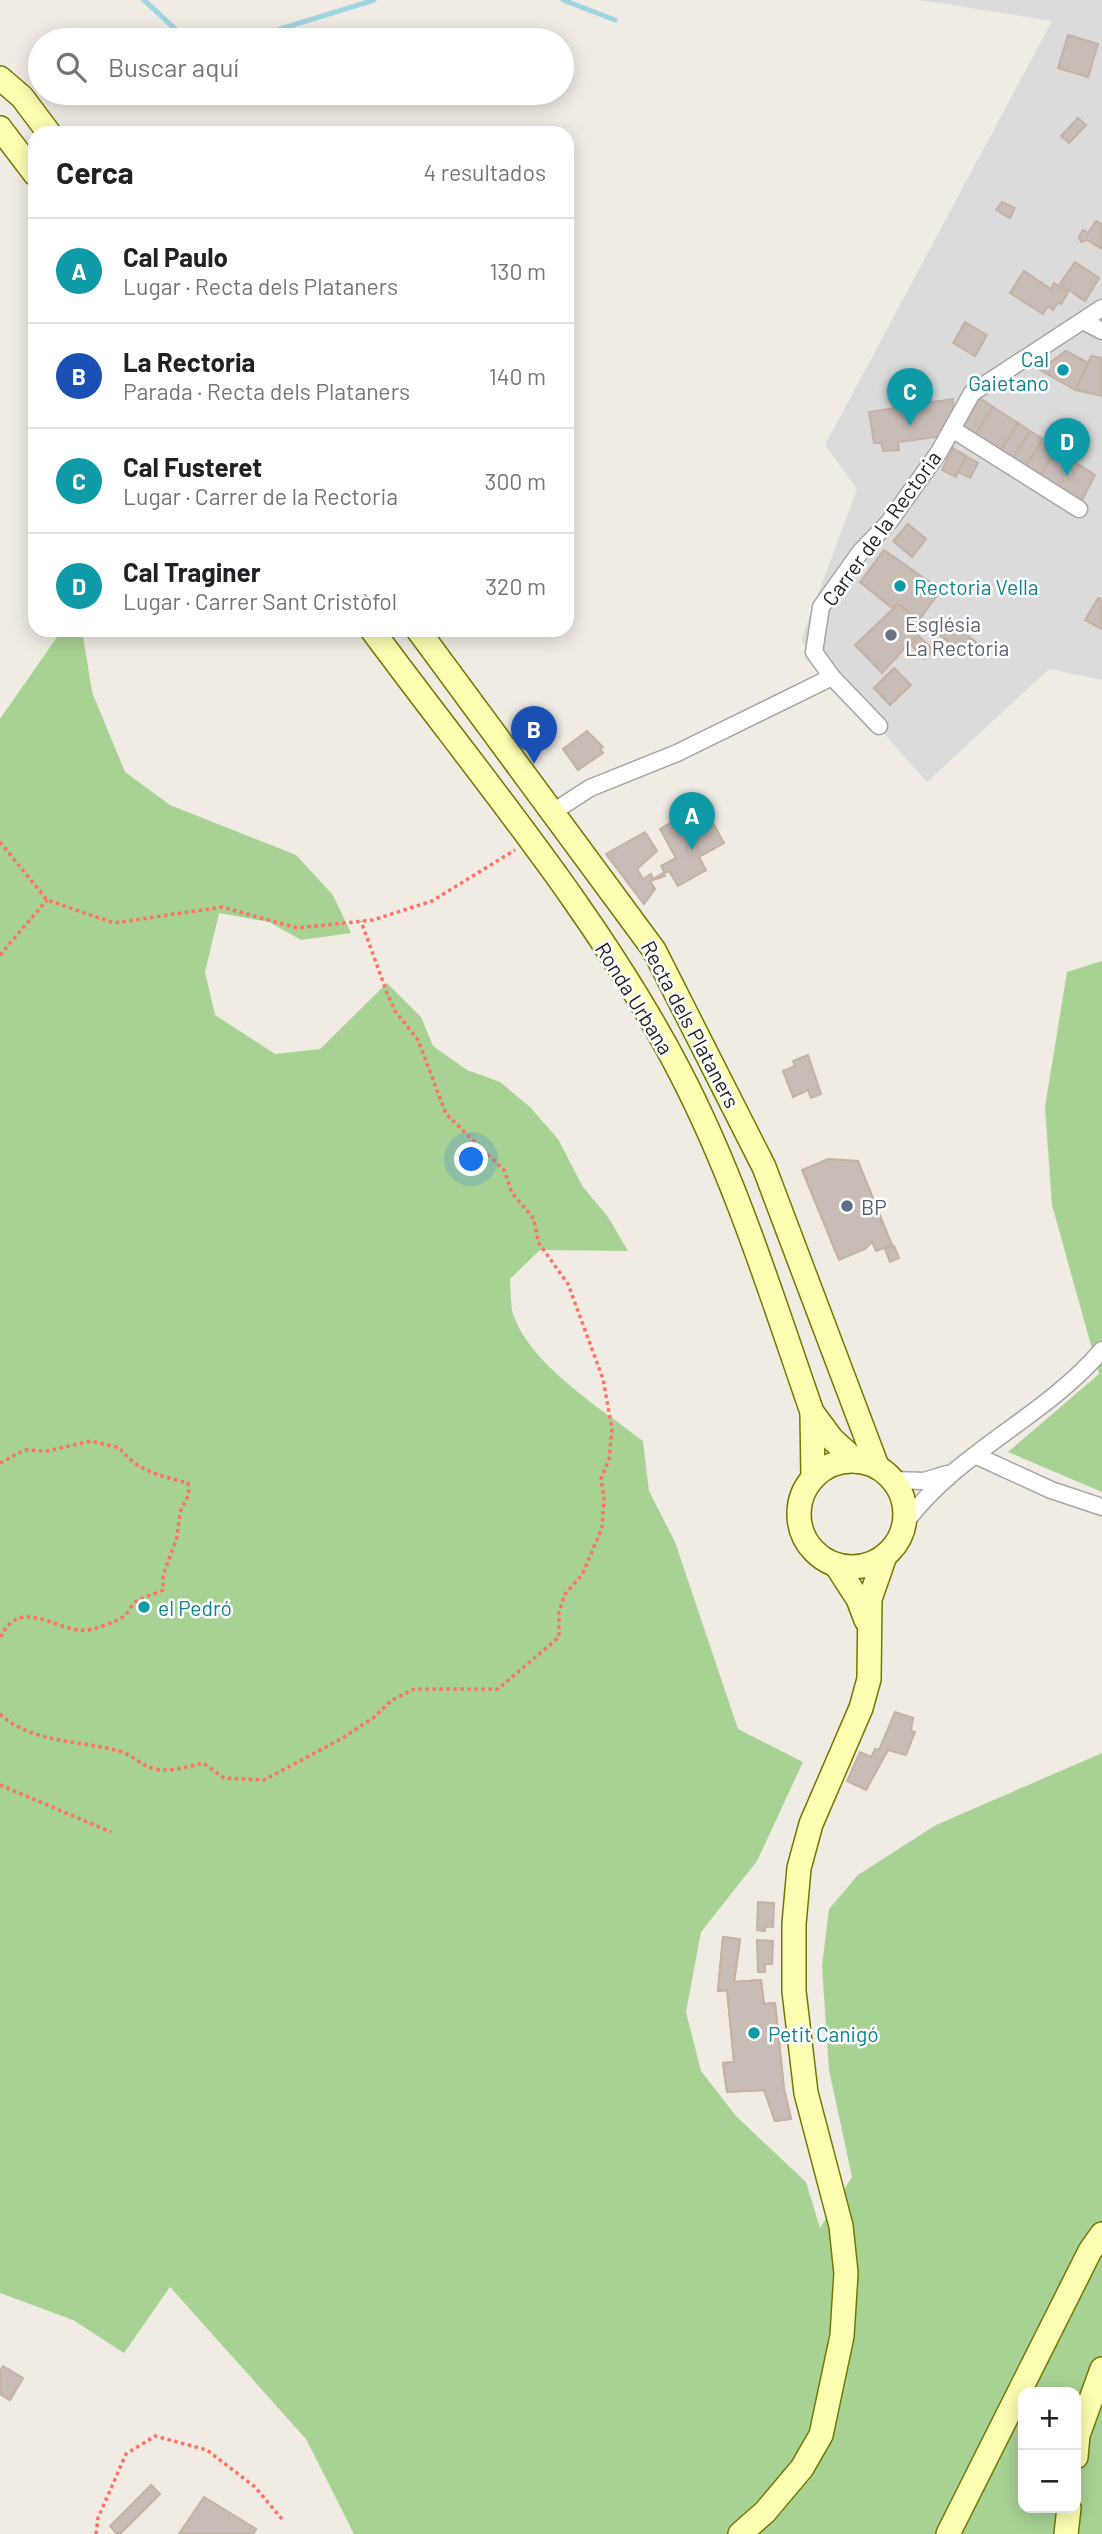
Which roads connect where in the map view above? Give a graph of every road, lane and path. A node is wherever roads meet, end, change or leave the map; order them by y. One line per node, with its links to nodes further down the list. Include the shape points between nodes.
1 (0, 78): 3 (main road)
2 (28, 105): 4 (main road)
3 (28, 105)
4 (44, 126)
5 (0, 128): 6 (main road)
6 (28, 165)
7 (1102, 308): 8 (street, Carrer de la Rectoria)
8 (1085, 322): 9 (street); 10 (street, Carrer de la Rectoria, via 972,393)
9 (1102, 331)
10 (952, 429): 11 (street); 14 (street, Carrer de la Rectoria, via 889,522 861,551 821,607 814,652)
11 (1079, 509)
12 (377, 637): 17 (main road, Ronda Urbana)
13 (423, 637): 16 (main road, Recta dels Plataners)
14 (832, 677): 15 (street, Carrer de la Rectoria); 16 (street, via 677,753 590,788)
15 (879, 726)
16 (553, 812): 26 (main road, Recta dels Plataners, via 654,950 724,1083 764,1167)
17 (529, 841): 20 (path, via 432,901); 23 (main road, Ronda Urbana, via 645,1008 680,1072 723,1160)
18 (0, 842): 19 (path)
19 (47, 900): 20 (path, via 114,923 222,907 297,928); 21 (path)
20 (360, 921): 35 (path, via 395,1011 418,1040 446,1114 504,1170 512,1193 534,1219 538,1242 568,1284 603,1379 612,1429 601,1479 602,1528 582,1575 565,1594 559,1637 498,1689 414,1689 341,1739 264,1780 224,1778 203,1763 151,1769 124,1753 40,1735 11,1724)
21 (0, 956)
22 (1100, 1357): 24 (street)
23 (812, 1412): 26 (main road, Ronda Urbana, via 832,1440); 28 (main road, Ronda Urbana)
24 (977, 1456): 27 (street); 29 (street, via 1051,1490)
25 (0, 1463): 34 (path, via 25,1450 47,1451 91,1441 120,1448 130,1462 188,1483 189,1494 180,1512 163,1590 135,1601 124,1617 89,1630 70,1630 38,1616 18,1620)
26 (875, 1469): 27 (street, via 924,1481); 28 (main road, via 832,1464); 30 (main road, Ronda Urbana, via 904,1500)
27 (950, 1474): 30 (street)
28 (813, 1478): 32 (main road, Ronda Urbana, via 800,1501 801,1527 814,1551)
29 (1102, 1507)
30 (905, 1523): 31 (main road, via 901,1537)
31 (885, 1556): 32 (main road, via 862,1566); 33 (main road, via 870,1599)
32 (836, 1565): 33 (main road, Ronda Urbana, via 858,1599)
33 (868, 1627): 44 (main road, via 869,1679 811,1825 799,1868 794,1924 794,1991 806,2093 843,2238 842,2336 821,2435 802,2469)
34 (0, 1639)
35 (0, 1714)
36 (0, 1785): 37 (path)
37 (111, 1832)
38 (1102, 2234): 45 (main road)
39 (1102, 2369): 40 (main road)
40 (1077, 2450)
41 (1068, 2513): 46 (main road)
42 (282, 2519): 43 (path, via 255,2487 207,2450 155,2435 126,2454 98,2518)
43 (96, 2534)
44 (740, 2534)
45 (948, 2534)
46 (1066, 2534)

